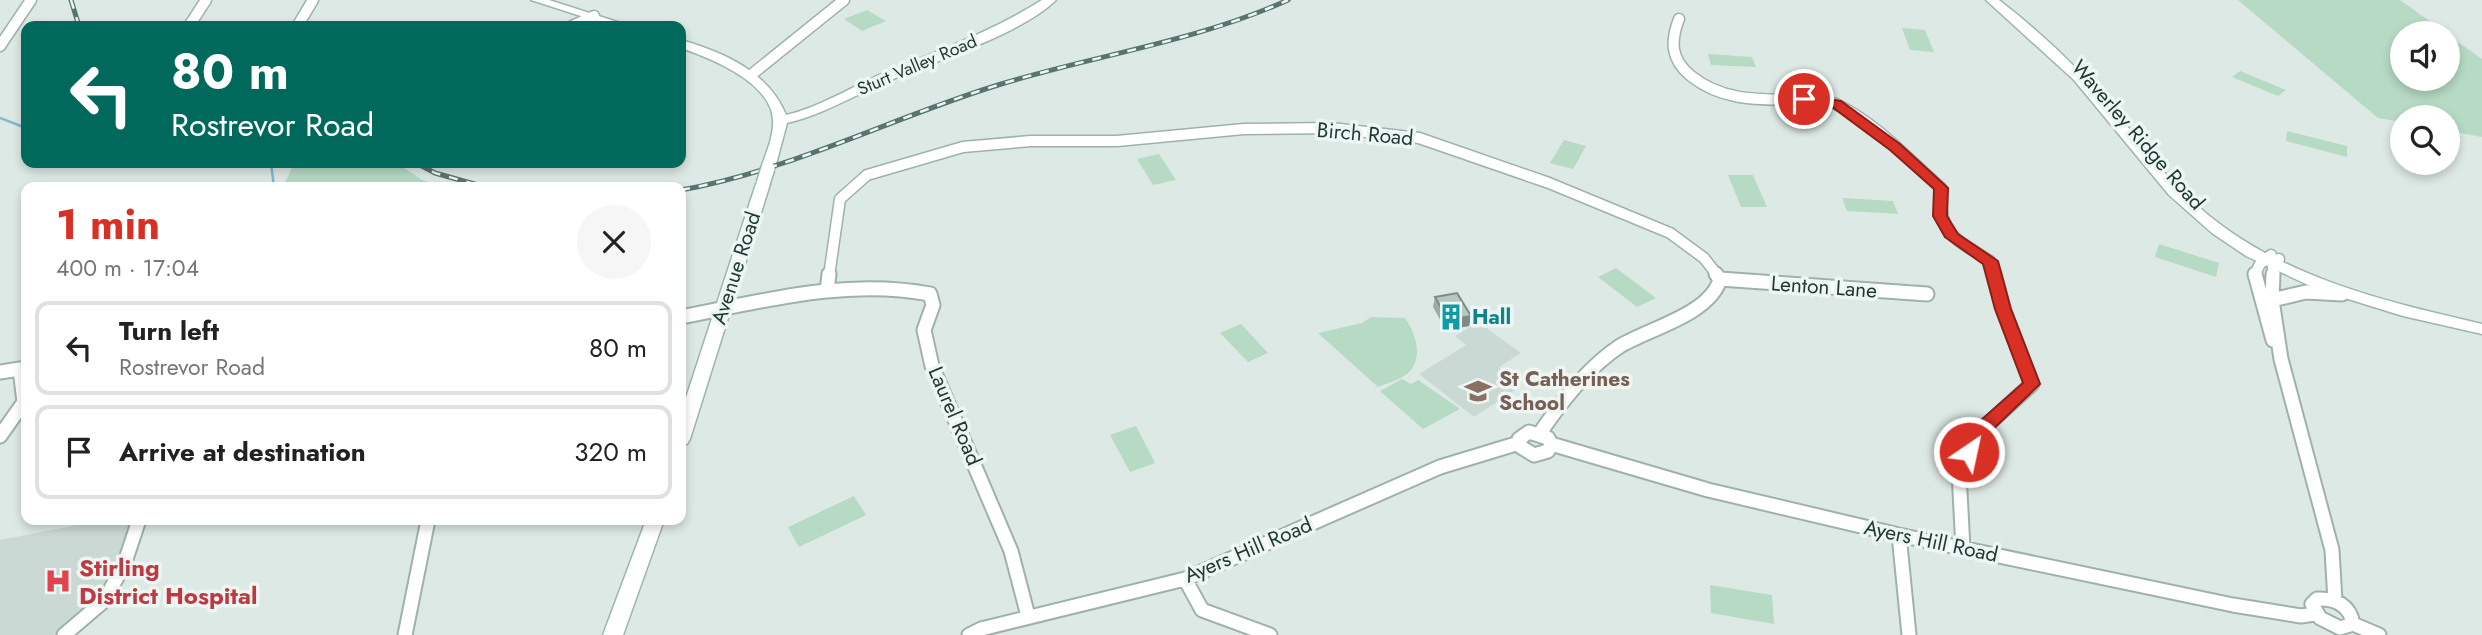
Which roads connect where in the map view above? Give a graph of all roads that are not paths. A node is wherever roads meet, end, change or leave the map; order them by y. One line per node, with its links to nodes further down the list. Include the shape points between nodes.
1 (31, 0): 14 (street)
2 (206, 0): 10 (street)
3 (313, 0): 11 (street)
4 (537, 0): 8 (street)
5 (844, 0): 16 (street)
6 (1050, 0): 17 (street, Sturt Valley Road, via 952,52)
7 (1992, 0): 18 (street, Waverley Ridge Road, via 2086,86 2185,203 2221,234)
8 (594, 16): 12 (street); 13 (street)
9 (1679, 19): 40 (street, via 1671,48 1678,65 1697,82 1732,99 1787,98 1836,104 1941,188 1940,216 1953,237 1990,261 2032,384 1978,433 1959,472)
10 (192, 21)
11 (300, 21)
12 (583, 21)
13 (609, 21)
14 (0, 46)
15 (686, 46): 16 (street)
16 (751, 75): 17 (street, via 778,110)
17 (780, 120): 24 (street, Avenue Road)
18 (2272, 259): 22 (street, Waverley Ridge Road); 23 (street); 26 (street, Waverley Ridge Road, via 2355,291); 27 (street, via 2254,277)
19 (1720, 279): 20 (street, Birch Road, via 1704,258 1670,233 1549,183 1419,138 1331,128 1244,129 1117,141 977,146 867,175 840,199); 21 (street, Lenton Lane); 32 (street, via 1696,309 1619,347 1564,398)
20 (827, 292): 24 (street, Laurel Road); 44 (street, Laurel Road, via 905,287 930,294 933,305 924,330 932,366 1011,551)
21 (1927, 294)
22 (2353, 296): 23 (street, Waverley Ridge Road, via 2306,292); 26 (street, Waverley Ridge Road)
23 (2272, 300): 27 (street)
24 (722, 309): 25 (street, Laurel Road); 31 (street, Avenue Road)
25 (686, 316)
26 (2482, 326)
27 (2281, 359): 42 (street, via 2332,550)
28 (21, 368): 29 (street)
29 (0, 372)
30 (21, 405): 33 (street)
31 (686, 423)
32 (1540, 433): 34 (street, via 1525,433); 35 (street)
33 (0, 436)
34 (1519, 443): 35 (street, via 1539,455 1548,452); 41 (street, Ayers Hill Road, via 1440,467)
35 (1551, 444): 39 (street, Ayers Hill Road, via 1708,490)
36 (137, 525): 46 (street, via 105,600)
37 (427, 525): 47 (street)
38 (653, 525): 48 (street)
39 (1899, 535): 40 (street, Ayers Hill Road); 51 (street)
40 (1963, 549): 43 (street, Ayers Hill Road, via 2233,606)
41 (1185, 579): 44 (street, Ayers Hill Road); 50 (street, via 1202,610)
42 (2336, 601): 43 (street, via 2317,599 2312,604); 45 (street, via 2351,612)
43 (2315, 614): 45 (street, Ayers Hill Road, via 2340,628)
44 (1028, 617): 49 (street, Ayers Hill Road)
45 (2353, 624): 52 (street, Ayers Hill Road)
46 (64, 635)
47 (405, 635)
48 (613, 635)
49 (969, 635)
50 (1270, 635)
51 (1909, 635)
52 (2379, 635)

